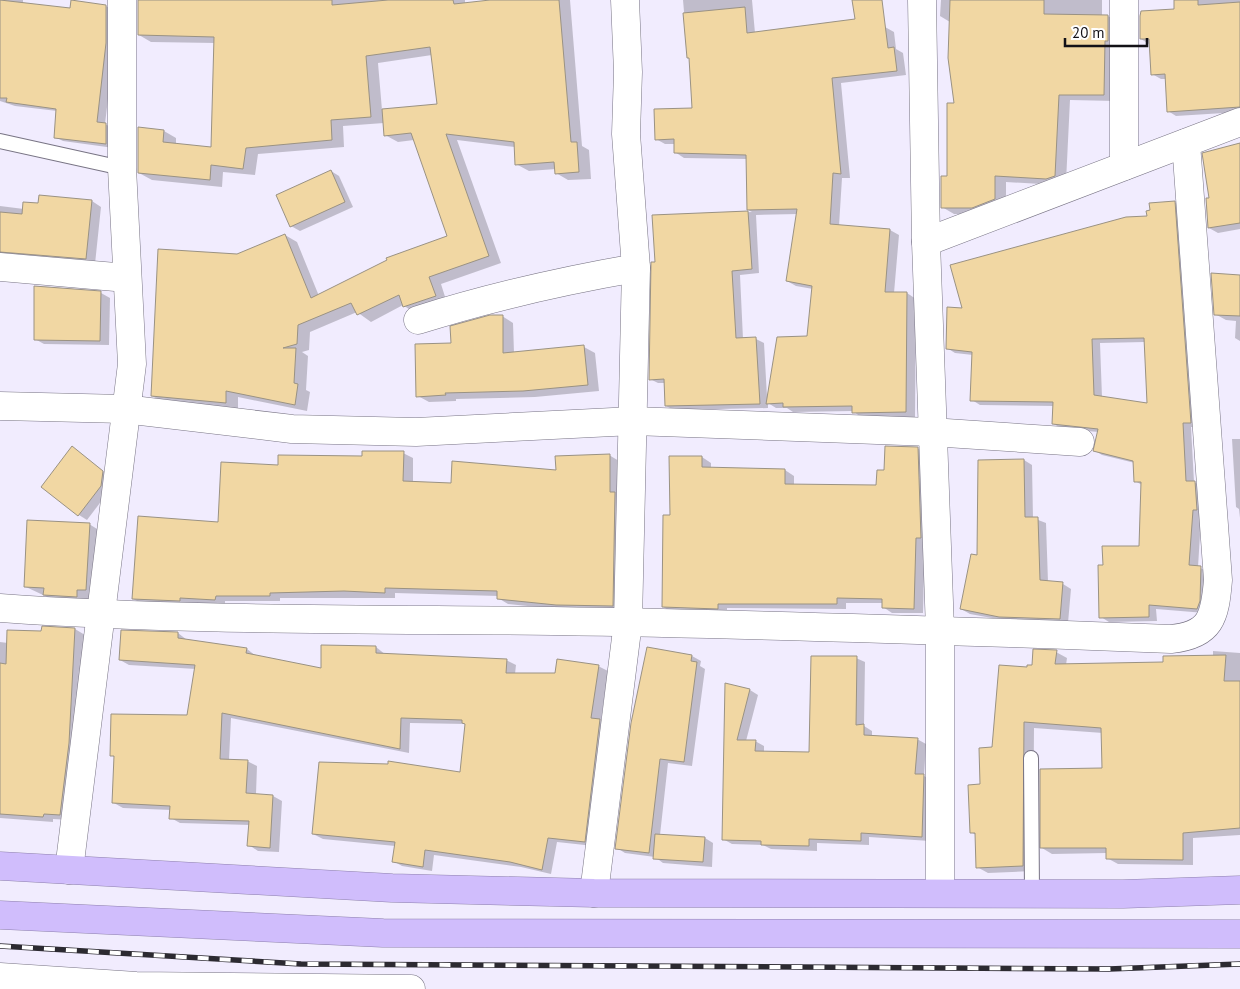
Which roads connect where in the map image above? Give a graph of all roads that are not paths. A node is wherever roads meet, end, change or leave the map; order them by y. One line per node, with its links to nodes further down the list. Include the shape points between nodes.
1 (122, 0): 9 (street)
2 (625, 0): 12 (street, via 626,134)
3 (922, 0): 10 (street)
4 (1124, 0): 8 (street)
5 (1240, 122): 7 (street)
6 (0, 141): 9 (lane)
7 (1186, 143): 8 (street); 23 (street, via 1218,580 1216,608 1206,627 1190,637 1171,639)
8 (1124, 166): 10 (street)
9 (122, 168): 13 (street)
10 (926, 242): 18 (street)
11 (0, 267): 13 (street)
12 (636, 268): 14 (street, via 544,284); 17 (street)
13 (127, 278): 16 (street, via 132,364)
14 (418, 320)
15 (0, 406): 16 (street)
16 (124, 409): 17 (street, via 312,429 416,432); 21 (street)
17 (633, 421): 18 (street); 22 (street)
18 (931, 432): 19 (street); 23 (street)
19 (1080, 442)
20 (0, 608): 21 (street)
21 (99, 615): 22 (street); 26 (street)
22 (628, 622): 23 (street); 29 (street)
23 (940, 630): 28 (street)
24 (1030, 758): 30 (lane)
25 (0, 866): 26 (highway)
26 (69, 870): 29 (highway, via 392,888)
27 (1240, 890): 31 (highway)
28 (940, 892): 29 (highway); 30 (highway)
29 (594, 893)
30 (1032, 893): 31 (highway)
31 (1123, 894): 34 (highway)
32 (0, 915): 34 (highway, via 383,933)
33 (1240, 934): 34 (highway)
34 (1121, 935)
35 (5, 981): 36 (street)
36 (136, 988): 37 (street)
37 (411, 989)

